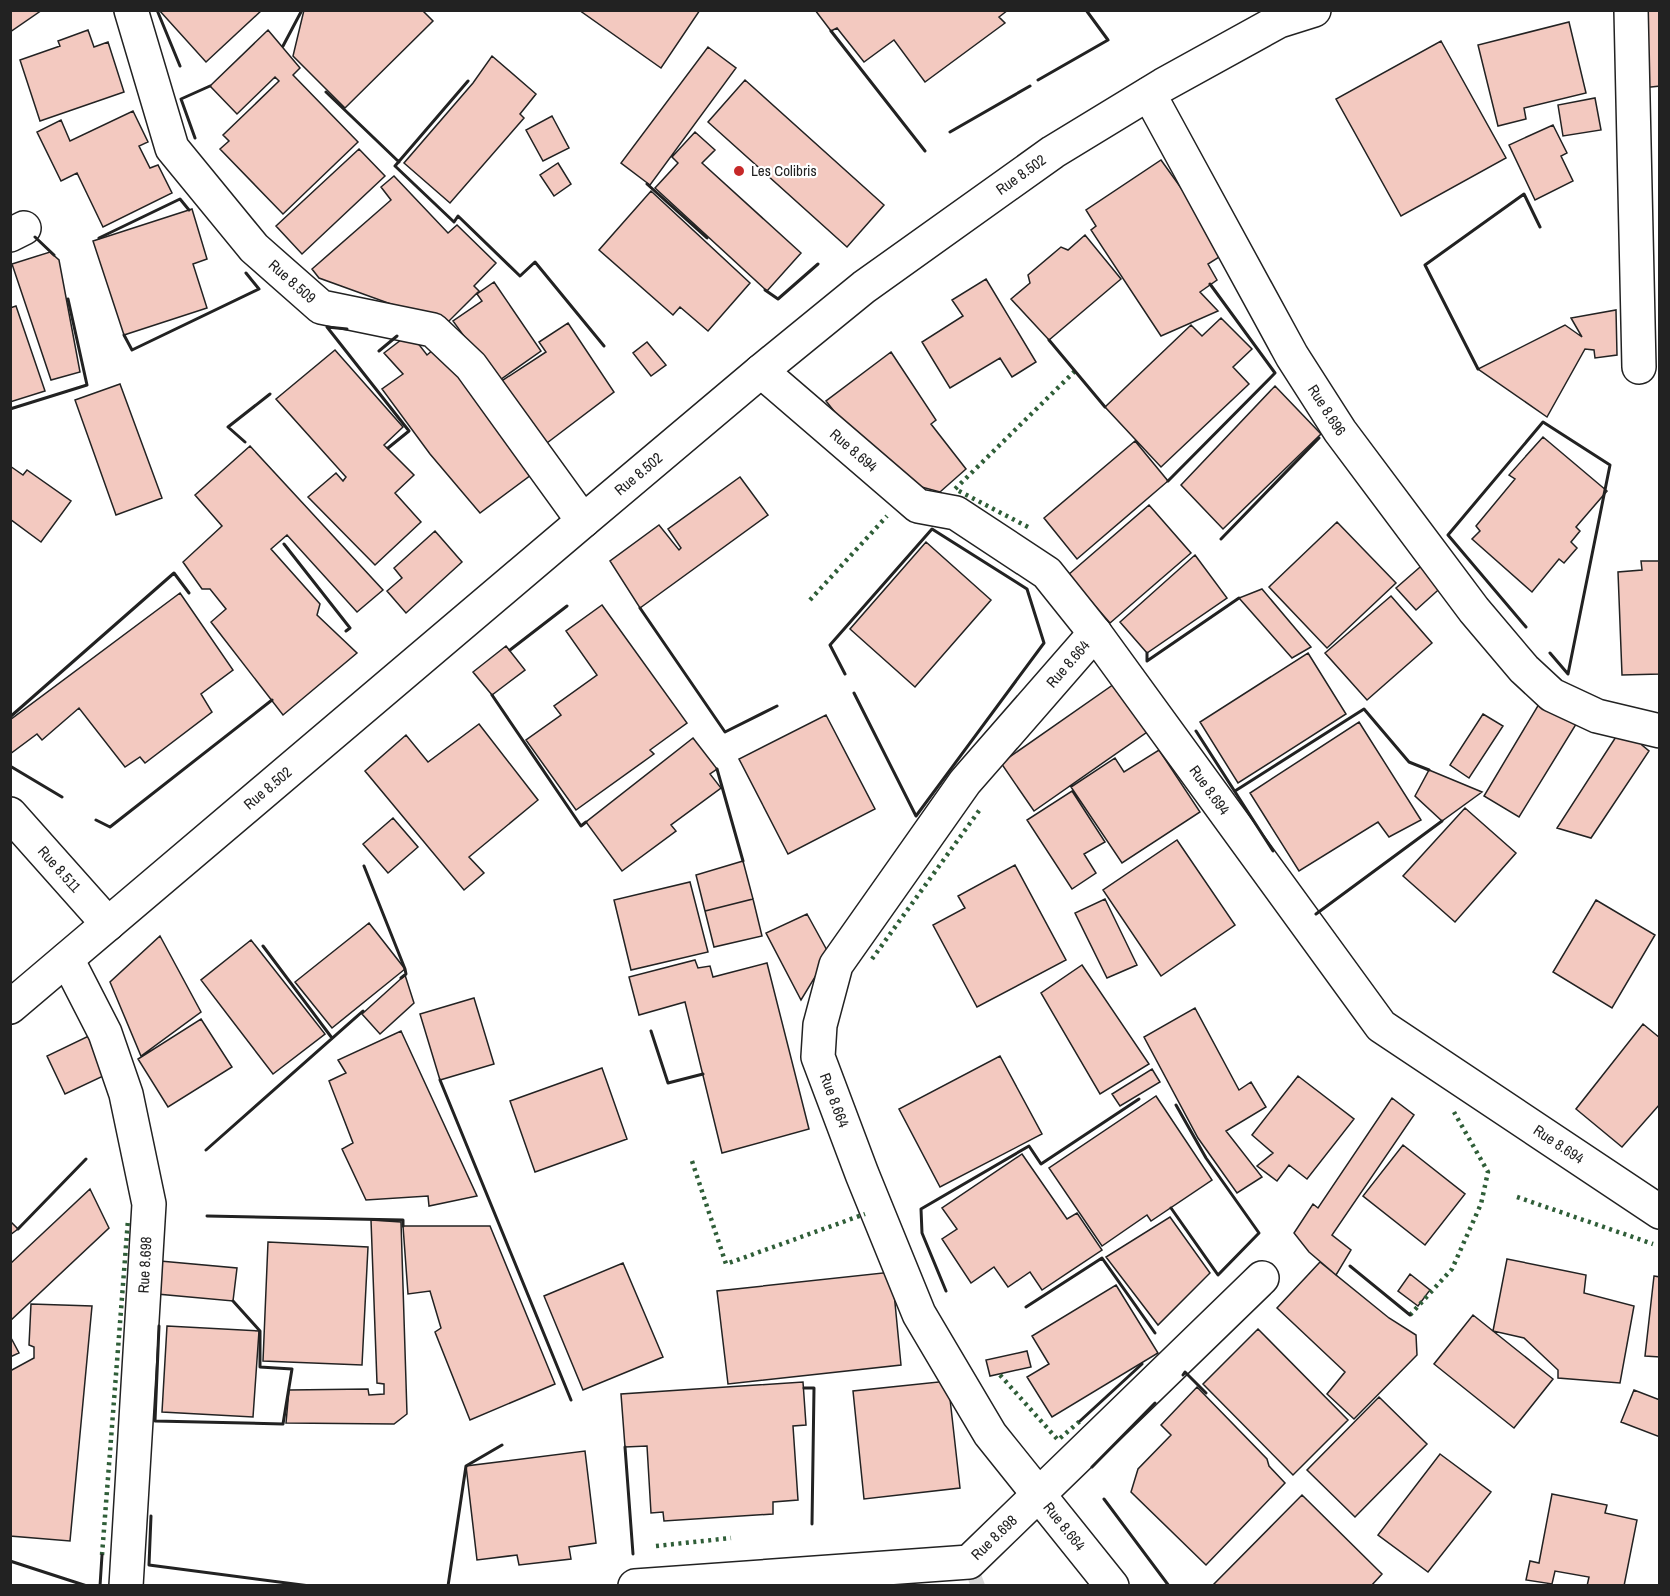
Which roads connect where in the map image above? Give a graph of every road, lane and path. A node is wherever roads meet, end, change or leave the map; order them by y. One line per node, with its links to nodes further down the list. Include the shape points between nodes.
1 (132, 10): 8 (street, Rue 8.509, via 172,148 254,248 321,307 433,330 471,366)
2 (1314, 10): 4 (street, Rue 8.502)
3 (1630, 10): 6 (street)
4 (1276, 16): 5 (street, Rue 8.502)
5 (1149, 94): 7 (street, Rue 8.502, via 1053,152 976,206 864,287); 10 (street, Rue 8.696, via 1287,348 1340,431 1474,610 1524,669 1552,695 1597,716)
6 (1639, 366)
7 (761, 370): 8 (street, Rue 8.502); 9 (street, Rue 8.694, via 918,506 956,513 1047,573)
8 (583, 521): 12 (street, Rue 8.502)
9 (1095, 633): 15 (street, Rue 8.694, via 1382,1026); 17 (street, Rue 8.664, via 965,782 836,965 820,1025 818,1057 919,1314 990,1434)
10 (1659, 730)
11 (10, 814): 12 (street, Rue 8.511)
12 (108, 924): 13 (street, Rue 8.502)
13 (67, 959): 14 (street, Rue 8.502); 18 (street, Rue 8.698, via 105,1033 122,1084 148,1204)
14 (10, 1007)
15 (1659, 1212)
16 (1262, 1278): 17 (street, Rue 8.698)
17 (1038, 1493): 19 (street, Rue 8.698, via 969,1562); 20 (street, Rue 8.664)
18 (126, 1586)
19 (634, 1586)
20 (1112, 1586)

